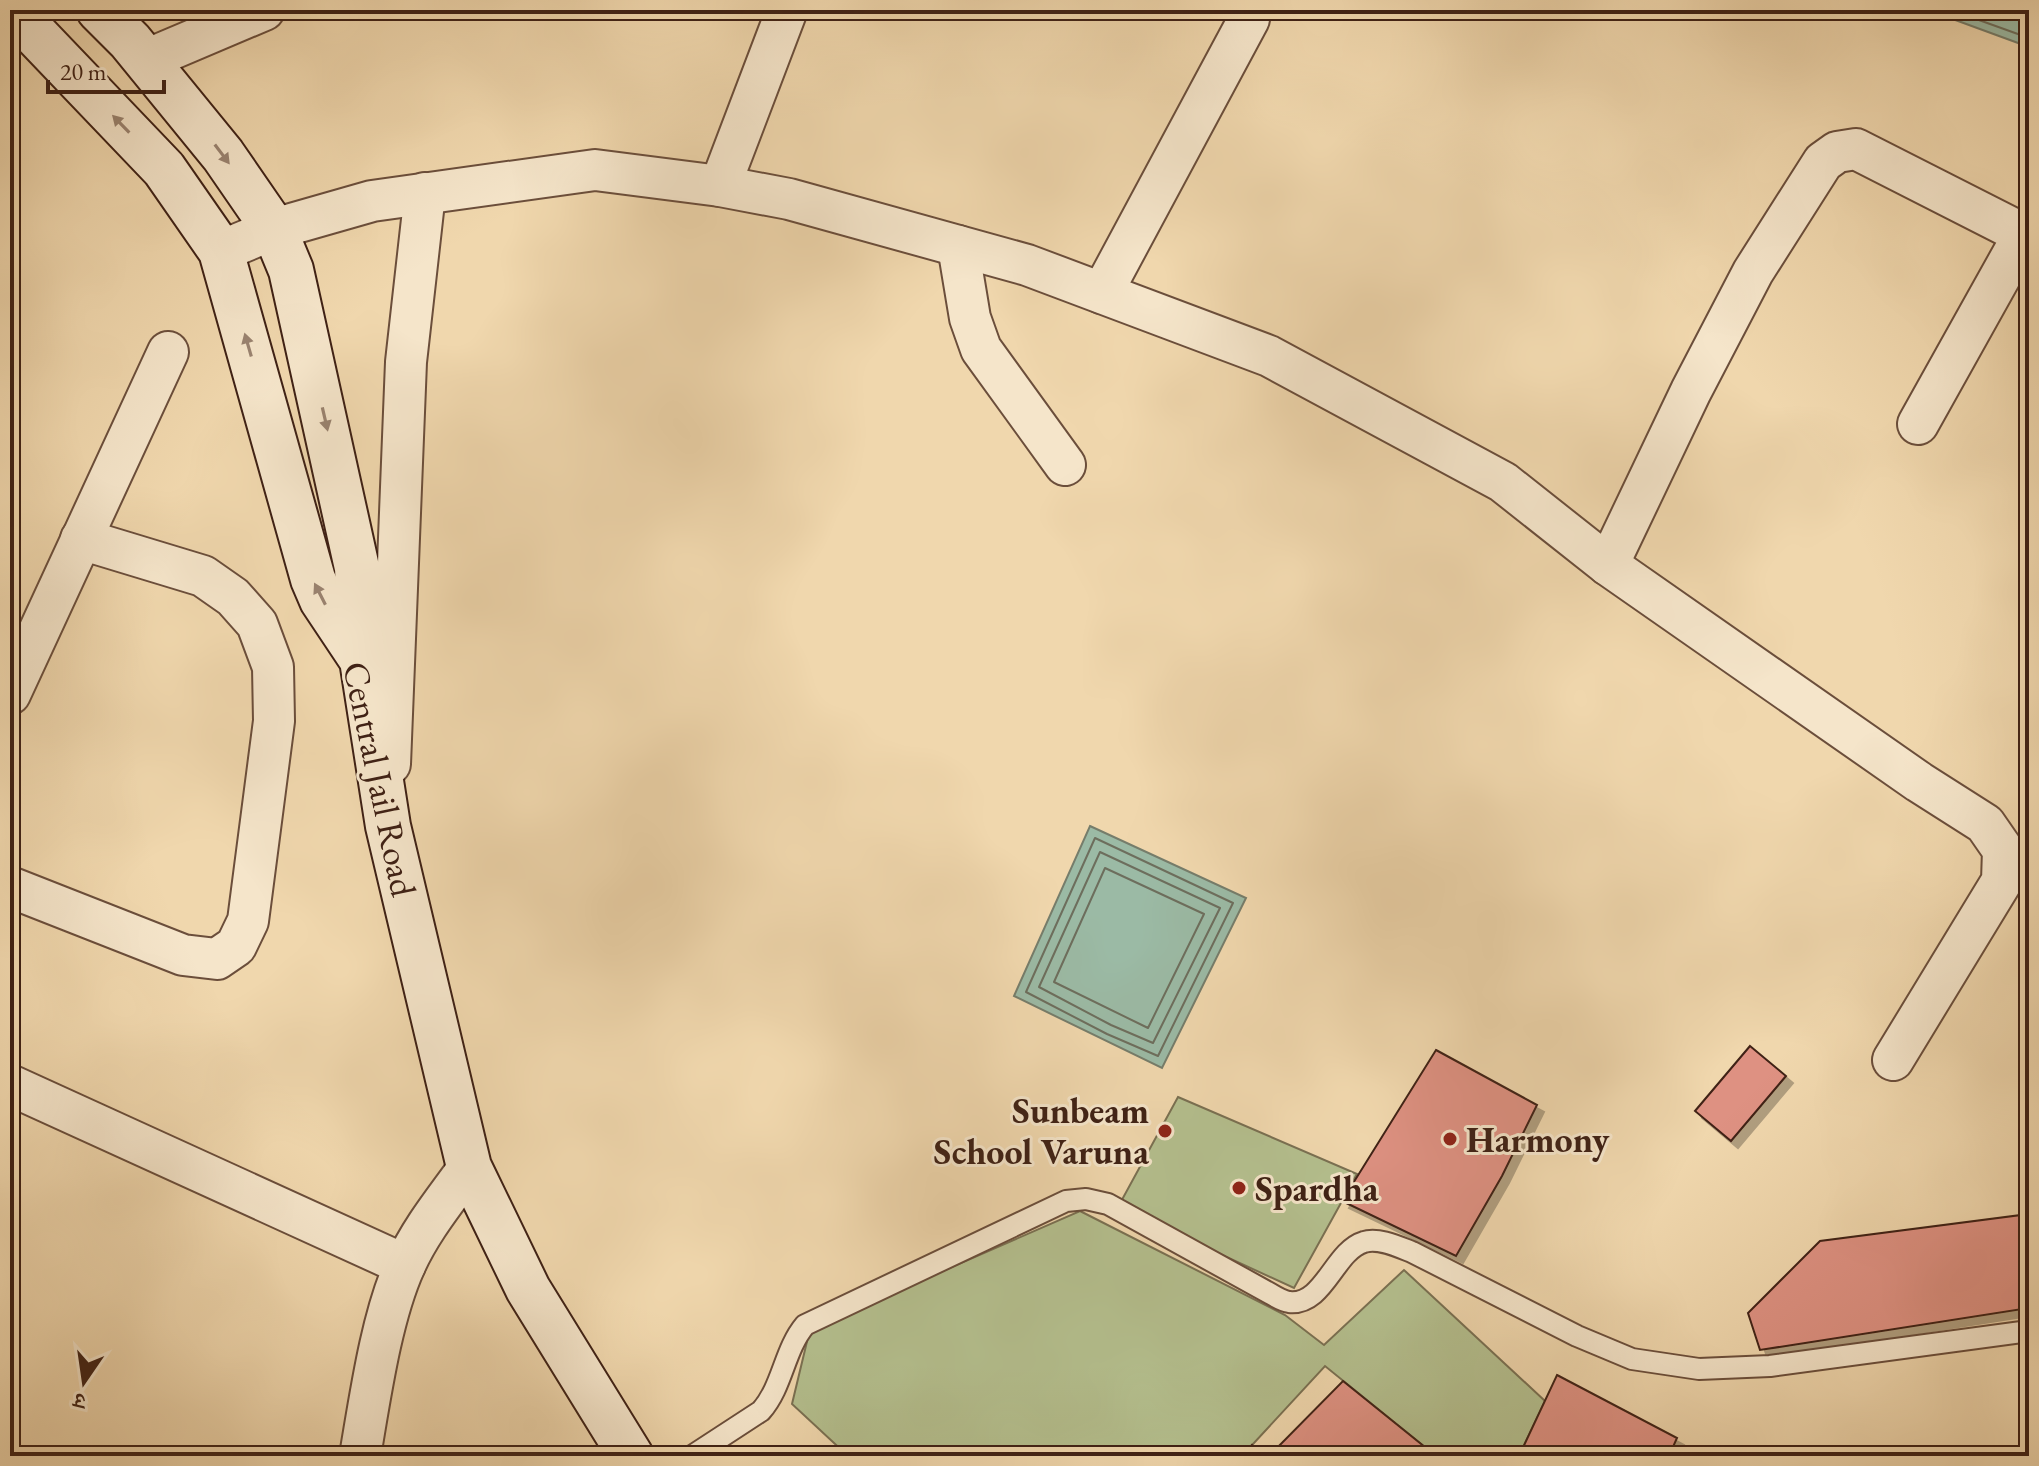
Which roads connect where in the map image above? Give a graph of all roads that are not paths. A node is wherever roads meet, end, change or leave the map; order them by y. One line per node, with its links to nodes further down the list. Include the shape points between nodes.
1 (12, 10): 12 (street, Central Jail Road, one-way to 1, via 164,169)
2 (99, 10): 6 (street)
3 (264, 10): 6 (street)
4 (787, 10): 7 (street)
5 (1249, 19): 13 (street)
6 (146, 60): 9 (street, one-way to 9, via 223,155)
7 (720, 186): 8 (street, via 595,170); 11 (street, via 789,199)
8 (425, 193): 9 (street, via 372,201); 21 (street, via 406,362)
9 (274, 229): 12 (street); 19 (street, one-way to 19, via 291,270 351,536)
10 (2026, 236): 15 (street); 18 (street, via 1856,149 1837,152 1823,162 1753,272)
11 (958, 246): 13 (street); 16 (street, via 981,349)
12 (221, 251): 19 (street, Central Jail Road, one-way to 12, via 313,579)
13 (1102, 293): 18 (street, via 1269,356 1503,482)
14 (168, 352): 17 (street)
15 (1918, 424)
16 (1065, 465)
17 (81, 539): 20 (street); 22 (street, via 203,576 233,597 257,624 273,667 274,721 248,921 236,946 217,959 183,955)
18 (1608, 565): 23 (street, via 1985,824 2003,850 2002,881)
19 (362, 660): 21 (street, Central Jail Road)
20 (10, 694)
21 (388, 826): 25 (street, Central Jail Road)
22 (10, 887)
23 (1893, 1060)
24 (10, 1085): 26 (street)
25 (469, 1167): 26 (street); 29 (street, Central Jail Road, via 528,1289)
26 (405, 1265): 28 (street)
27 (2029, 1331): 30 (lane, via 1770,1366 1699,1369 1632,1359 1388,1243 1366,1240 1350,1250 1308,1298 1289,1302 1108,1204 1086,1199 1066,1201 805,1325 761,1411)
28 (360, 1456)
29 (631, 1456)
30 (692, 1456)

